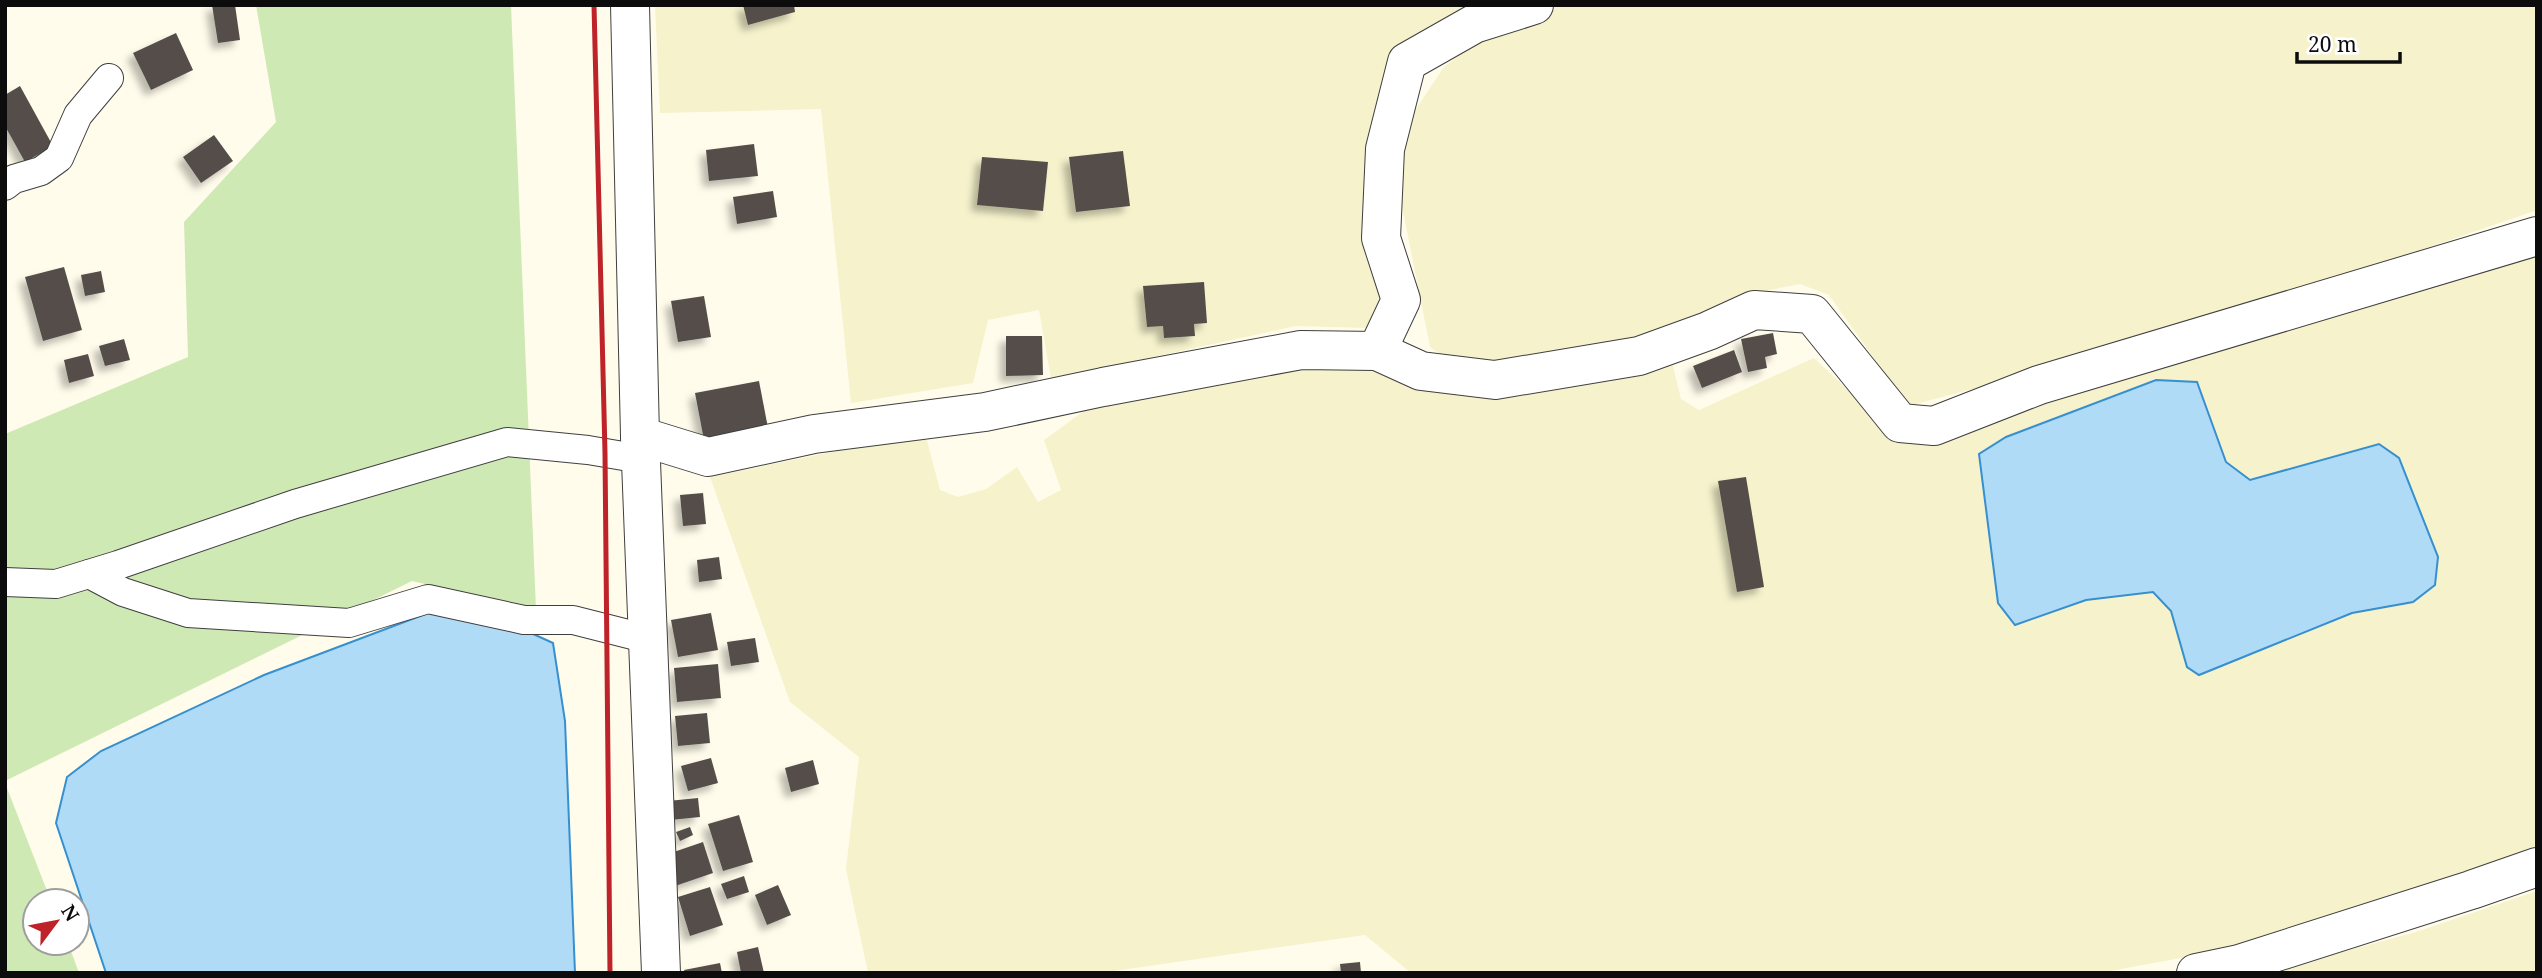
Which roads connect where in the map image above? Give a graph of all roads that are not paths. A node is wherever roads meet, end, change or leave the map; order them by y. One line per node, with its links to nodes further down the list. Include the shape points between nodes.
1 (631, 5): 7 (street)
2 (1534, 5): 6 (street, via 1474,24 1407,62 1385,149 1381,238 1401,300)
3 (109, 78): 4 (street, via 78,115 59,158)
4 (5, 186)
5 (2537, 236): 6 (street, via 2039,385 1934,426 1900,423 1812,314 1754,310 1639,356 1495,380 1421,370)
6 (1377, 351): 7 (street, via 1270,354 985,412 814,435 708,457)
7 (640, 448): 8 (street, via 589,450 507,442 295,503); 10 (street)
8 (89, 574): 9 (street, via 56,584); 10 (street, via 122,592 188,613 349,623 428,599 524,620 573,620)
9 (5, 582)
10 (648, 639): 12 (street)
11 (2537, 867): 13 (street, via 2239,964)
12 (661, 973)
13 (2196, 973)

